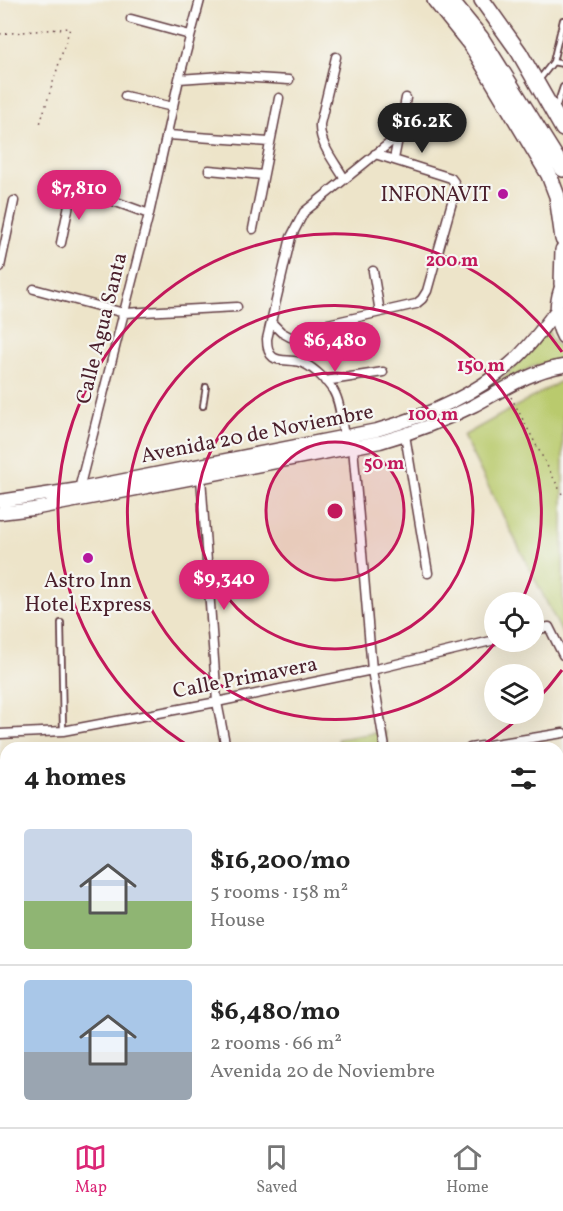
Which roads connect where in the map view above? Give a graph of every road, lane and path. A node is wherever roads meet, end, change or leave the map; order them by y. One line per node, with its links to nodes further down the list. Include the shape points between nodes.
1 (200, 0): 9 (street, Calle Agua Santa)
2 (435, 0): 37 (highway, via 472,46 549,175 557,196)
3 (450, 0): 30 (highway, via 482,38)
4 (464, 0): 27 (highway, via 491,33)
5 (482, 0): 15 (highway)
6 (131, 19): 9 (street)
7 (563, 20): 11 (lane)
8 (0, 34): 22 (path, via 70,28)
9 (190, 35): 13 (street, Calle Agua Santa)
10 (336, 57): 33 (street, via 320,133)
11 (553, 62): 12 (lane); 15 (lane)
12 (563, 64)
13 (179, 79): 14 (street, via 222,76); 20 (street, Calle Agua Santa)
14 (289, 80)
15 (537, 83): 21 (highway)
16 (563, 87): 21 (lane)
17 (125, 96): 20 (street)
18 (279, 98): 26 (street)
19 (406, 98): 25 (street)
20 (173, 107): 24 (street, Calle Agua Santa)
21 (554, 113): 23 (highway)
22 (40, 124)
23 (563, 129)
24 (168, 135): 26 (street); 35 (street, Calle Agua Santa)
25 (398, 136): 28 (street); 29 (street)
26 (269, 142): 32 (street)
27 (563, 150)
28 (375, 154): 29 (street); 33 (street)
29 (394, 159): 46 (street, via 450,178 456,188 427,291 416,304)
30 (563, 169)
31 (209, 170): 32 (street)
32 (263, 175): 36 (street)
33 (344, 178): 48 (street, via 304,212 291,237)
34 (14, 201): 40 (street)
35 (149, 214): 38 (street, via 83,190 70,200); 47 (street, Calle Agua Santa)
36 (253, 229)
37 (563, 239)
38 (61, 243)
39 (563, 250): 42 (highway)
40 (1, 261)
41 (373, 271): 46 (street)
42 (562, 284): 45 (main road)
43 (34, 289): 47 (street)
44 (237, 307): 47 (street)
45 (556, 311): 50 (main road); 59 (main road, Avenida 20 de Noviembre, via 529,346 493,378 405,422)
46 (380, 312): 49 (street, via 319,326)
47 (124, 313): 62 (street, Calle Agua Santa)
48 (272, 323): 49 (street, via 290,337); 51 (street, via 267,339 272,356)
49 (301, 337): 51 (street)
50 (563, 338)
51 (304, 362): 54 (street)
52 (563, 366): 56 (main road, Avenida 20 de Noviembre)
53 (384, 372): 54 (street)
54 (325, 381): 59 (street, via 338,404)
55 (206, 387): 57 (lane)
56 (507, 388): 58 (main road, Avenida 20 de Noviembre); 63 (path)
57 (203, 406)
58 (405, 435): 60 (main road, Avenida 20 de Noviembre); 66 (street)
59 (344, 436): 62 (main road, Avenida 20 de Noviembre)
60 (352, 447): 61 (main road, Avenida 20 de Noviembre); 71 (street)
61 (201, 477): 65 (main road, Avenida 20 de Noviembre); 72 (street)
62 (79, 489): 64 (main road, Avenida 20 de Noviembre)
63 (563, 496)
64 (0, 501)
65 (0, 513)
66 (428, 573)
67 (62, 623): 73 (lane)
68 (544, 628): 70 (street, via 549,627)
69 (484, 643): 71 (street, Calle Primavera)
70 (563, 655)
71 (372, 670): 72 (street, Calle Primavera); 77 (street)
72 (217, 702): 73 (street, Calle Primavera); 76 (street)
73 (63, 731): 75 (street, Calle Primavera)
74 (563, 733): 78 (street)
75 (0, 734)
76 (225, 742)
77 (384, 742)
78 (507, 742)

